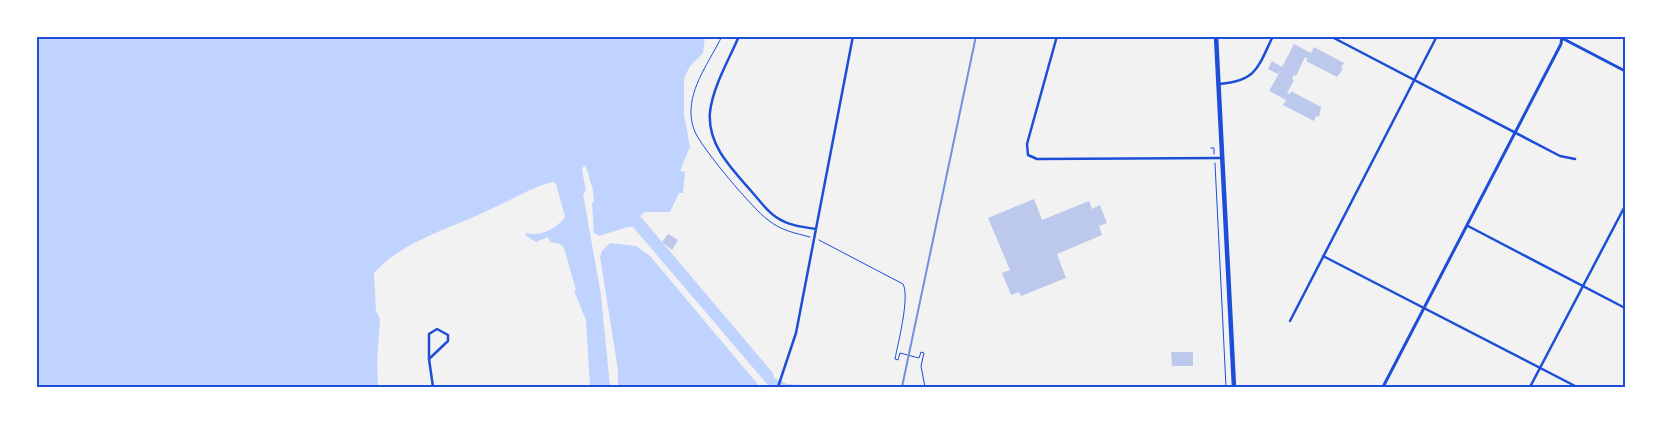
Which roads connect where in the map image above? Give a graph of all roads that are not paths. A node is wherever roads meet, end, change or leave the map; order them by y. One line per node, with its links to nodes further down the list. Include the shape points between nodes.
1 (738, 36): 17 (street, via 710,111 714,141 731,168 776,217 792,225)
2 (853, 36): 17 (street)
3 (1057, 36): 13 (street, via 1027,144 1028,155 1037,159)
4 (1216, 36): 11 (main road)
5 (1273, 36): 11 (street, via 1249,78)
6 (1330, 36): 10 (street)
7 (1437, 36): 10 (street)
8 (1561, 37): 9 (street); 12 (street, via 1561,44)
9 (1625, 71)
10 (1414, 80): 12 (street); 18 (street)
11 (1218, 84): 13 (main road)
12 (1515, 133): 14 (street, via 1560,156); 16 (street)
13 (1222, 158): 27 (main road)
14 (1575, 159)
15 (1625, 206): 19 (street)
16 (1468, 226): 19 (street); 20 (street)
17 (816, 229): 26 (street, via 796,333)
18 (1323, 256): 20 (street); 22 (street)
19 (1583, 286): 21 (street); 24 (street)
20 (1424, 308): 24 (street); 28 (street)
21 (1625, 308)
22 (1290, 321)
23 (429, 359): 23 (street, via 429,334 437,329 445,332 448,341); 25 (street)
24 (1540, 368): 29 (street); 30 (street)
25 (432, 387)
26 (778, 387)
27 (1234, 387)
28 (1383, 387)
29 (1530, 387)
30 (1577, 387)

